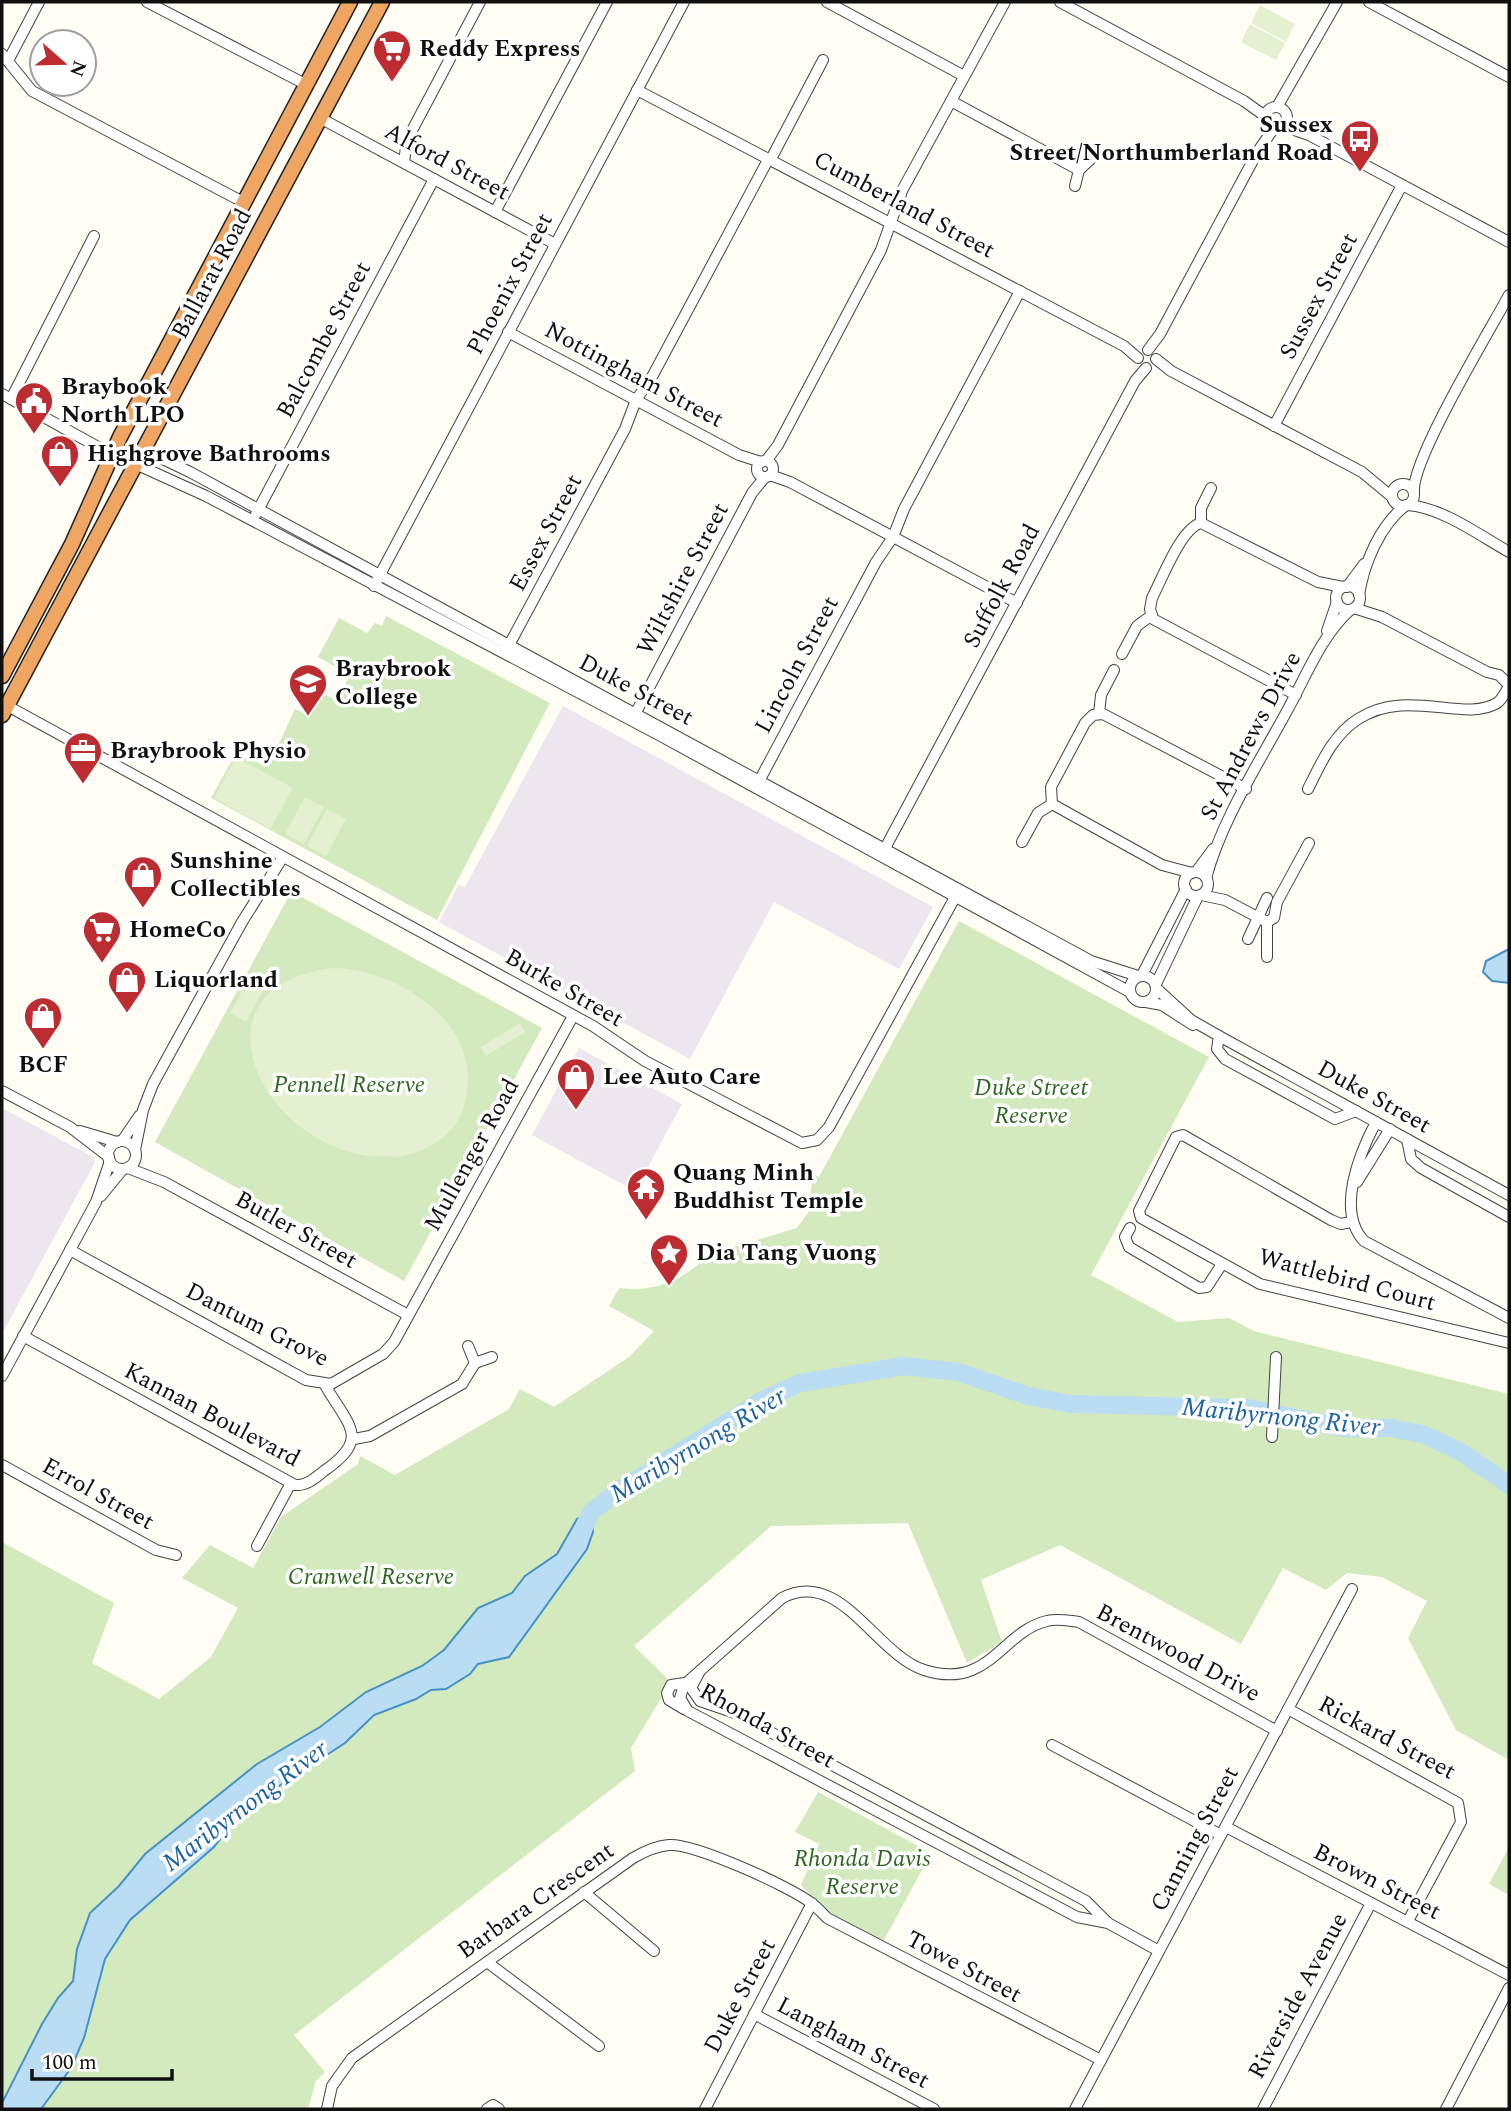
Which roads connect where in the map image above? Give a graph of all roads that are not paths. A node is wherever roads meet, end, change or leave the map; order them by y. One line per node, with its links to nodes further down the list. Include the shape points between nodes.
1 (39, 2): 13 (street)
2 (147, 2): 17 (street)
3 (350, 2): 17 (highway, Ballarat Road)
4 (382, 2): 21 (highway, Ballarat Road)
5 (480, 2): 24 (street, via 407,140)
6 (607, 2): 30 (street)
7 (684, 2): 18 (street, Phoenix Street)
8 (827, 2): 15 (street)
9 (1060, 2): 20 (street)
10 (1336, 2): 20 (street, Suffolk Road)
11 (1369, 2): 16 (street)
12 (1002, 5): 15 (street, Wiltshire Street)
13 (5, 57): 29 (street, via 32,91)
14 (823, 60): 22 (street, Essex Street)
15 (964, 76): 19 (street, Wiltshire Street)
16 (1509, 77)
17 (307, 85): 29 (highway, Ballarat Road)
18 (638, 88): 22 (street, Cumberland Street); 34 (street, Phoenix Street)
19 (951, 101): 25 (street); 31 (street, Wiltshire Street)
20 (1276, 117): 27 (street); 38 (street, Suffolk Road)
21 (320, 118): 24 (street, Alford Street); 42 (highway, Ballarat Road)
22 (770, 158): 31 (street, Cumberland Street); 40 (street, Essex Street)
23 (1093, 158): 25 (street)
24 (404, 162): 26 (street, Alford Street)
25 (1079, 170): 28 (street)
26 (433, 179): 30 (street, Alford Street); 53 (street, Balcombe Street)
27 (1402, 185): 33 (street); 41 (street, Sussex Street)
28 (1075, 186)
29 (243, 202): 43 (highway, Ballarat Road)
30 (495, 212): 34 (street, Alford Street)
31 (891, 222): 35 (street, Cumberland Street); 46 (street, Wiltshire Street, via 881,250)
32 (93, 236): 39 (street)
33 (1509, 242)
34 (555, 244): 37 (street, Phoenix Street)
35 (1020, 291): 38 (street, Cumberland Street); 57 (street, Lincoln Street)
36 (1509, 295): 44 (street)
37 (508, 332): 40 (street, Nottingham Street); 61 (street, Phoenix Street)
38 (1147, 359): 41 (street, Cumberland Street); 67 (street, Suffolk Road)
39 (6, 397): 43 (street, Duke Street)
40 (640, 402): 46 (street, Nottingham Street); 71 (street, Essex Street)
41 (1274, 426): 47 (street, Cumberland Street)
42 (144, 450): 43 (street, Duke Street); 45 (highway, Ballarat Road); 53 (street, Duke Street)
43 (113, 451): 45 (street, Duke Street); 76 (highway, Ballarat Road, via 72,544)
44 (1426, 451): 48 (street); 50 (street, via 1414,479)
45 (136, 466): 55 (street, Duke Street); 79 (highway, Ballarat Road)
46 (765, 469): 57 (street, Nottingham Street); 81 (street, Wiltshire Street)
47 (1362, 472): 48 (street, Cumberland Street); 51 (street, Cumberland Street)
48 (1400, 484): 50 (street); 51 (street, via 1393,489)
49 (1211, 488): 56 (street, via 1201,508)
50 (1414, 492): 52 (street); 54 (street)
51 (1393, 499): 52 (street); 58 (street)
52 (1407, 505): 54 (street); 58 (street)
53 (258, 509): 55 (street, Balcombe Street); 61 (street, Duke Street)
54 (1445, 517): 59 (street)
55 (253, 520): 63 (street, Duke Street)
56 (1201, 523): 62 (street); 69 (street, via 1185,535 1152,598)
57 (890, 535): 67 (street, Nottingham Street); 84 (street, Lincoln Street)
58 (1382, 535): 60 (street)
59 (1509, 552)
60 (1371, 555): 64 (street); 65 (street)
61 (380, 573): 63 (street, Phoenix Street); 71 (street, Duke Street)
62 (1318, 582): 64 (street); 66 (street)
63 (374, 586): 74 (street, Duke Street)
64 (1345, 587): 65 (street); 66 (street)
65 (1359, 596): 68 (street); 70 (street)
66 (1337, 600): 68 (street, via 1343,609); 72 (street, St Andrews Drive)
67 (1017, 603): 91 (street, Suffolk Road)
68 (1352, 609): 70 (street); 72 (street, St Andrews Drive)
69 (1152, 615): 73 (street, via 1137,626); 78 (street)
70 (1382, 617): 77 (street, via 1487,672)
71 (510, 645): 74 (street, Essex Street); 81 (street, Duke Street)
72 (1320, 651): 78 (street, St Andrews Drive)
73 (1122, 653)
74 (504, 656): 81 (street, Duke Street)
75 (1114, 670): 80 (street, via 1101,695)
76 (2, 676)
77 (1508, 688): 86 (street, via 1489,706 1390,705 1359,718 1335,740)
78 (1296, 695): 85 (street, St Andrews Drive)
79 (3, 707): 83 (street, Burke Street)
80 (1099, 714): 85 (street); 87 (street, via 1085,723 1051,788)
81 (633, 717): 84 (street, Duke Street)
82 (2, 720): 83 (street, Burke Street)
83 (37, 725): 92 (street, Burke Street)
84 (758, 784): 91 (street, Duke Street)
85 (1246, 789): 88 (street, St Andrews Drive)
86 (1308, 789)
87 (1052, 804): 89 (street, via 1038,813); 93 (street)
88 (1219, 841): 94 (street, St Andrews Drive); 95 (street, St Andrews Drive)
89 (1022, 842)
90 (1309, 844): 102 (street, via 1274,918)
91 (885, 853): 97 (street, Duke Street)
92 (283, 857): 109 (street, Burke Street); 112 (street, via 181,1031)
93 (1162, 865): 94 (street); 96 (street)
94 (1194, 873): 95 (street); 96 (street, St Andrews Drive, via 1186,878)
95 (1207, 880): 98 (street, St Andrews Drive); 100 (street)
96 (1185, 888): 98 (street); 105 (street)
97 (957, 894): 105 (street, Duke Street, via 1091,961); 107 (street, Duke Street); 109 (street, Burke Street, via 829,1128 813,1142 787,1138)
98 (1200, 895): 100 (street); 106 (street)
99 (1267, 898): 101 (street)
100 (1225, 900): 101 (street)
101 (1257, 916): 102 (street); 103 (street)
102 (1267, 922): 104 (street)
103 (1248, 939)
104 (1267, 957)
105 (1140, 975): 106 (street, via 1150,977); 107 (street, via 1131,982)
106 (1156, 986): 108 (street, via 1154,997); 110 (street, Duke Street, via 1191,1020)
107 (1130, 992): 108 (street, via 1137,1001)
108 (1146, 1002): 110 (street, Duke Street, via 1162,1005 1184,1021)
109 (573, 1016): 131 (street, Mullenger Road)
110 (1219, 1036): 113 (street, Duke Street); 113 (street, via 1217,1049 1224,1059 1335,1119)
111 (2, 1091): 115 (street)
112 (143, 1110): 118 (street); 119 (street)
113 (1356, 1111): 114 (street, Duke Street)
114 (1376, 1122): 116 (street, Duke Street); 123 (street, via 1356,1166)
115 (70, 1128): 118 (street); 120 (street)
116 (1390, 1129): 117 (street, Duke Street); 123 (street)
117 (1407, 1139): 124 (street, Duke Street); 126 (street, via 1412,1159 1421,1168)
118 (119, 1142): 119 (street, via 130,1144); 120 (street, via 110,1148)
119 (135, 1152): 121 (street, via 134,1162); 122 (street, Butler Street)
120 (109, 1159): 121 (street, via 116,1167); 125 (street)
121 (126, 1168): 122 (street, Butler Street); 125 (street)
122 (164, 1182): 131 (street, Butler Street)
123 (1355, 1185): 127 (street)
124 (1509, 1195)
125 (96, 1202): 129 (street)
126 (1509, 1217)
127 (1351, 1222): 130 (street, Wattlebird Court, via 1331,1220 1187,1136 1176,1137 1140,1204 1141,1218); 132 (street, via 1364,1241)
128 (1130, 1228): 130 (street, via 1125,1237 1129,1247 1199,1288 1207,1287)
129 (70, 1250): 133 (street); 140 (street, Dantum Grove, via 306,1380)
130 (1222, 1264): 134 (street, Wattlebird Court, via 1269,1287)
131 (408, 1315): 140 (street, Dantum Grove, via 383,1354)
132 (1509, 1318)
133 (23, 1336): 139 (street); 144 (street, Kannan Boulevard)
134 (1509, 1343)
135 (468, 1346): 138 (street)
136 (492, 1357): 138 (street)
137 (1276, 1357): 141 (street)
138 (475, 1363): 142 (street, via 462,1384 370,1436)
139 (2, 1377)
140 (325, 1385): 142 (street)
141 (1272, 1437)
142 (354, 1439): 144 (street, Kannan Boulevard, via 345,1456 311,1481)
143 (2, 1465): 146 (street, Errol Street, via 156,1550)
144 (291, 1483): 145 (street)
145 (257, 1546)
146 (176, 1555)
147 (1352, 1590): 149 (street, Canning Street)
148 (707, 1664): 150 (street, Brentwood Drive, via 782,1598 796,1590 814,1589 847,1609 903,1660 940,1673 976,1668 1047,1621 1079,1622); 157 (street, Rhonda Street, via 691,1688 700,1700 735,1713 1086,1901); 157 (street, Rhonda Street, via 685,1683 680,1698 688,1711 1077,1917)
149 (1289, 1709): 150 (street, Canning Street); 156 (street, Rickard Street, via 1458,1803 1461,1822)
150 (1277, 1731): 152 (street, Canning Street)
151 (1052, 1745): 152 (street, Brown Street)
152 (1224, 1831): 155 (street, Brown Street); 159 (street, Canning Street)
153 (584, 1892): 154 (street, Barbara Crescent, via 633,1857 669,1845 701,1851); 158 (street); 160 (street, Barbara Crescent)
154 (812, 1903): 163 (street, Duke Street); 165 (street, Towe Street, via 834,1922)
155 (1371, 1903): 156 (street, Brown Street); 172 (street, Riverside Avenue)
156 (1408, 1921): 161 (street, Brown Street)
157 (1108, 1923): 159 (street, Rhonda Street)
158 (654, 1951)
159 (1159, 1951): 165 (street, Canning Street)
160 (487, 1962): 164 (street); 166 (street, Barbara Crescent, via 352,2058 332,2086)
161 (1509, 1975)
162 (1509, 1988): 173 (street)
163 (754, 2014): 169 (street, Duke Street); 170 (street, Langham Street)
164 (599, 2046)
165 (1101, 2060): 171 (street, Canning Street)
166 (327, 2109)
167 (487, 2109): 168 (street, via 494,2105)
168 (499, 2109)
169 (705, 2109)
170 (934, 2109)
171 (1075, 2109)
172 (1263, 2109)
173 (1446, 2109)

